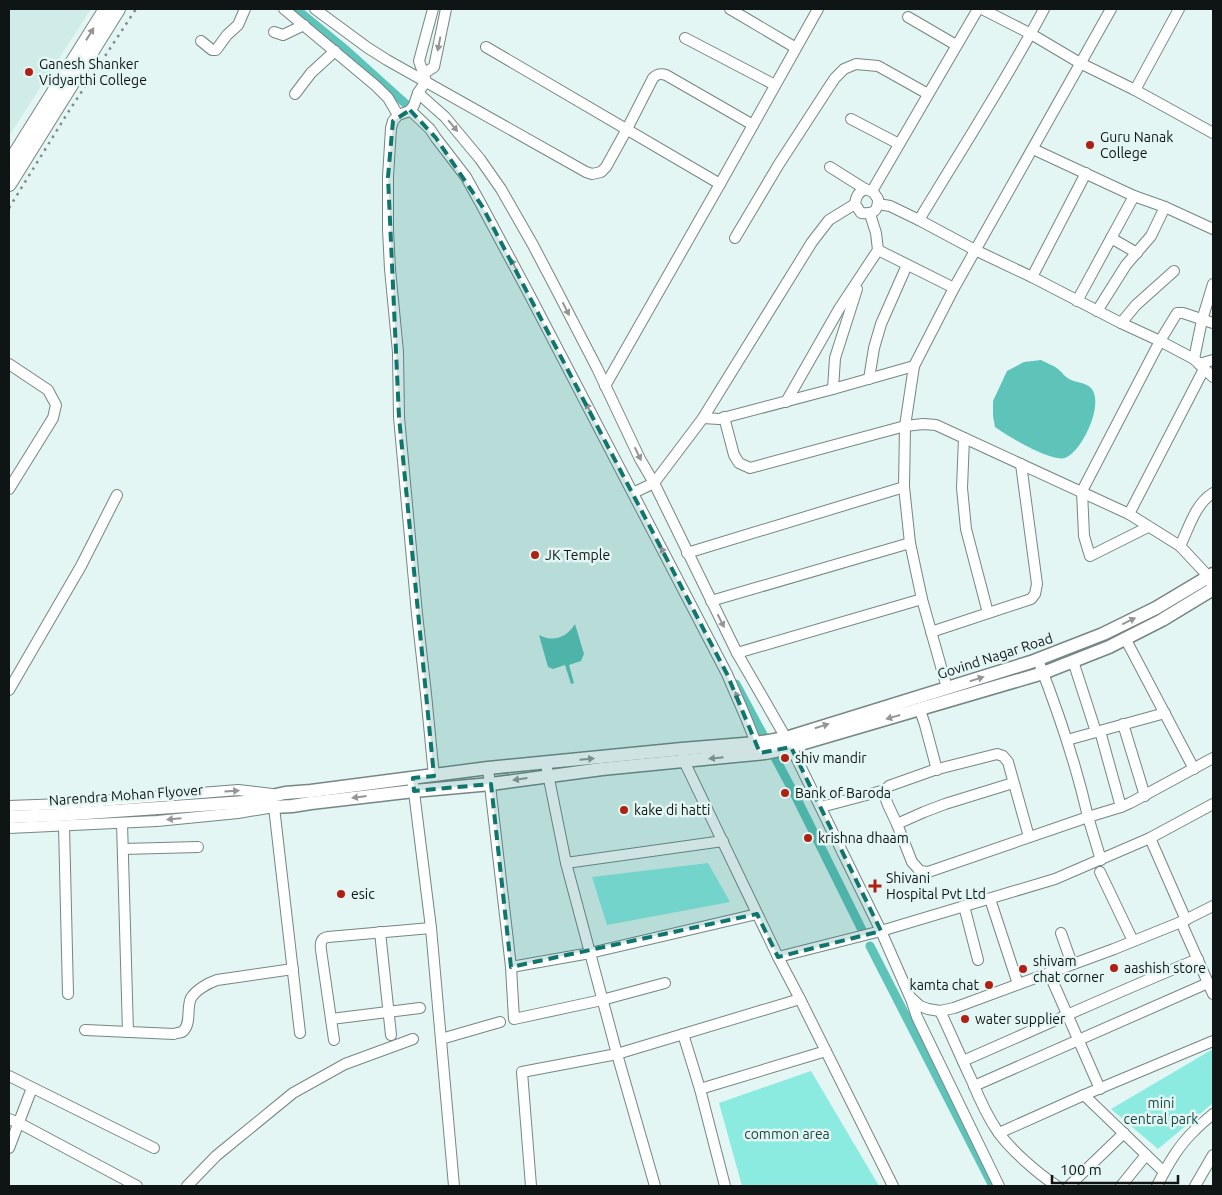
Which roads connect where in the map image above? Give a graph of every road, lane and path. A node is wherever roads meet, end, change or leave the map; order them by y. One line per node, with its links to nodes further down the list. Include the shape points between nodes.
1 (106, 9): 40 (highway, one-way to 1)
2 (118, 9): 43 (highway)
3 (245, 9): 20 (street, via 238,25 216,50)
4 (284, 9): 16 (street)
5 (315, 9): 26 (street, via 387,60)
6 (433, 9): 26 (street, via 419,61)
7 (446, 9): 26 (street, one-way to 26, via 434,67)
8 (730, 9): 23 (street)
9 (818, 9): 23 (street)
10 (978, 9): 21 (street)
11 (982, 9): 18 (street)
12 (1044, 9): 18 (street)
13 (1110, 9): 25 (street)
14 (1179, 9): 28 (street)
15 (908, 17): 21 (street)
16 (304, 25): 17 (street, via 283,35); 24 (street)
17 (274, 32)
18 (1031, 34): 25 (street); 51 (street)
19 (685, 38): 27 (street)
20 (201, 41)
21 (956, 45): 31 (street)
22 (486, 47): 36 (street)
23 (796, 48): 27 (street)
24 (335, 51): 30 (street); 33 (street, via 383,92)
25 (1080, 63): 28 (street); 39 (street)
26 (424, 77): 29 (street); 36 (street, via 592,174 606,167)
27 (775, 85): 35 (street)
28 (1135, 90): 37 (street)
29 (418, 93): 32 (street); 76 (street, one-way to 76, via 445,117 501,189)
30 (295, 94)
31 (928, 94): 38 (street); 53 (street, via 878,66 856,64 844,69 829,86)
32 (410, 110): 33 (street); 88 (street, one-way to 32, via 466,177 430,129)
33 (398, 115): 121 (street, via 391,128 388,178 390,270 403,463)
34 (851, 119): 38 (street)
35 (753, 125): 36 (street, via 666,75 657,74); 44 (street)
36 (627, 130): 44 (street)
37 (1213, 133)
38 (899, 144): 45 (street)
39 (1033, 149): 42 (street); 56 (street)
40 (9, 164)
41 (830, 167): 45 (street)
42 (1086, 173): 46 (street); 60 (street)
43 (9, 184)
44 (720, 184): 76 (street)
45 (869, 190): 47 (street, via 859,192); 48 (street, via 878,199)
46 (1134, 196): 49 (street); 54 (street)
47 (855, 204): 50 (street, via 861,213); 80 (street, via 829,220 812,242)
48 (878, 204): 50 (street); 51 (street)
49 (1165, 207): 52 (street); 57 (street, via 1152,236)
50 (870, 214): 55 (street)
51 (919, 220): 56 (street)
52 (1213, 229)
53 (735, 238)
54 (1111, 238): 57 (street); 64 (street)
55 (878, 250): 58 (street); 61 (street)
56 (975, 250): 60 (street); 63 (street)
57 (1137, 253): 65 (street)
58 (907, 264): 63 (street); 75 (street, via 874,348)
59 (1174, 270): 67 (street)
60 (1032, 277): 64 (street)
61 (860, 278): 77 (street, via 835,358); 78 (street)
62 (1213, 284): 66 (street)
63 (954, 288): 73 (street)
64 (1077, 301): 65 (street)
65 (1097, 311): 67 (street)
66 (1202, 320): 68 (street); 69 (street, via 1177,313); 72 (street)
67 (1121, 323): 69 (street)
68 (1213, 323)
69 (1160, 341): 72 (street); 87 (street)
70 (1213, 360): 72 (street)
71 (9, 364): 86 (street, via 48,390 56,405 53,418)
72 (1199, 364): 74 (street); 91 (street)
73 (914, 366): 75 (street); 81 (street)
74 (1213, 377)
75 (869, 379): 77 (street)
76 (605, 386): 84 (street, one-way to 84)
77 (833, 390): 78 (street)
78 (786, 402): 79 (street)
79 (724, 417): 80 (street); 81 (street, via 734,455 739,463 750,468)
80 (703, 418): 84 (street)
81 (905, 426): 82 (street, via 936,426); 85 (street)
82 (964, 438): 83 (street); 99 (street, via 962,488 966,528)
83 (1022, 464): 87 (street); 99 (street, via 1037,584 1035,594 1031,599)
84 (654, 483): 88 (street); 95 (street)
85 (904, 486): 93 (street); 95 (street)
86 (9, 489)
87 (1082, 491): 91 (street); 92 (street, via 1084,536 1090,556)
88 (632, 493): 114 (street, one-way to 88)
89 (1213, 493): 94 (street, via 1199,505)
90 (117, 496): 107 (street, via 81,566)
91 (1129, 514): 92 (street)
92 (1148, 527): 94 (street)
93 (910, 543): 97 (street); 98 (street)
94 (1180, 546): 96 (street)
95 (688, 553): 98 (street)
96 (1212, 582): 101 (main road, Govind Nagar Road, via 1162,620); 103 (main road, Govind Nagar Road, one-way to 96, via 1104,634)
97 (922, 599): 100 (street); 102 (street)
98 (711, 601): 102 (street, one-way to 102)
99 (988, 613): 100 (street)
100 (931, 632): 106 (street)
101 (1126, 638): 104 (main road, Govind Nagar Road); 109 (street)
102 (737, 653): 113 (street)
103 (1038, 660): 105 (street); 106 (main road, Govind Nagar Road, one-way to 103)
104 (1073, 661): 105 (main road, Govind Nagar Road); 111 (street)
105 (1043, 673): 108 (main road, Govind Nagar Road); 112 (street)
106 (947, 688): 113 (main road, Govind Nagar Road, one-way to 106)
107 (9, 690)
108 (920, 710): 113 (main road, Govind Nagar Road, one-way to 113); 120 (street)
109 (1165, 713): 110 (street); 119 (street)
110 (1123, 724): 111 (street); 126 (street)
111 (1098, 731): 112 (street); 131 (street)
112 (1067, 740): 133 (street)
113 (783, 743): 114 (main road); 130 (street)
114 (761, 746): 115 (main road)
115 (683, 755): 118 (main road); 140 (street)
116 (1213, 758): 119 (street)
117 (488, 768): 118 (main road); 121 (main road); 124 (street)
118 (547, 769): 124 (main road, one-way to 124); 144 (street)
119 (1194, 769): 126 (street)
120 (937, 770): 122 (street, via 997,754 1008,762); 125 (street)
121 (434, 776): 123 (main road)
122 (1013, 783): 135 (street, via 945,804); 138 (street)
123 (413, 784): 124 (main road); 127 (main road, Narendra Mohan Flyover, via 292,806); 151 (street)
124 (490, 784): 161 (street)
125 (885, 790): 130 (street); 135 (street)
126 (1145, 796): 131 (street)
127 (276, 801): 129 (street, one-way to 127, via 238,790); 132 (main road, Narendra Mohan Flyover); 134 (street, one-way to 134, via 238,813); 162 (street)
128 (1213, 804): 139 (street)
129 (9, 806)
130 (821, 807): 152 (street)
131 (1121, 807): 133 (street)
132 (9, 817)
133 (1088, 818): 138 (street); 143 (street)
134 (122, 823): 136 (street); 142 (street)
135 (897, 824): 138 (street, via 912,862 920,871 928,872)
136 (64, 826): 137 (street); 167 (street)
137 (9, 828)
138 (1030, 837)
139 (1150, 838): 143 (street); 150 (street)
140 (723, 841): 144 (street); 149 (street)
141 (198, 846): 142 (street)
142 (123, 849): 179 (street)
143 (1101, 860): 146 (street)
144 (566, 863): 156 (street)
145 (1100, 872): 155 (street)
146 (990, 899): 147 (street); 166 (street)
147 (964, 906): 152 (street); 159 (street)
148 (1213, 906): 150 (street)
149 (757, 914): 156 (street); 157 (street)
150 (1184, 921): 155 (street); 158 (street)
151 (431, 928): 153 (street); 184 (street)
152 (881, 931): 157 (street); 169 (street)
153 (380, 932): 173 (street); 176 (street, via 322,940)
154 (1060, 933): 160 (street)
155 (1133, 941): 160 (street)
156 (590, 953): 161 (street); 171 (street)
157 (778, 957): 170 (street)
158 (1198, 959): 165 (street); 175 (street)
159 (978, 960)
160 (1072, 964): 163 (street)
161 (511, 967): 171 (street, via 514,1019)
162 (292, 969): 179 (street, via 209,982 192,996 187,1024 182,1032); 180 (street)
163 (1049, 972): 166 (street); 175 (street)
164 (665, 983): 171 (street)
165 (1208, 983): 168 (street); 186 (street)
166 (1018, 984): 174 (street)
167 (68, 994)
168 (1213, 994)
169 (910, 997): 174 (street, via 920,1006); 214 (street)
170 (800, 999): 181 (street); 188 (street)
171 (602, 1000): 189 (street)
172 (420, 1008): 173 (street)
173 (389, 1011): 176 (street); 182 (street)
174 (940, 1011): 190 (street)
175 (1068, 1016): 186 (street); 190 (street)
176 (331, 1019): 185 (street)
177 (500, 1022): 184 (street)
178 (85, 1030): 179 (street)
179 (128, 1032)
180 (300, 1033)
181 (683, 1034): 189 (street); 194 (street)
182 (391, 1035)
183 (413, 1039): 208 (street, via 345,1064 293,1093 216,1156)
184 (441, 1039): 209 (street)
185 (334, 1040)
186 (1079, 1040): 192 (street); 195 (street)
187 (1213, 1041): 195 (street)
188 (826, 1051): 194 (street); 213 (street)
189 (617, 1054): 210 (street, via 522,1072); 211 (street)
190 (963, 1061): 192 (street)
191 (9, 1076): 193 (street)
192 (974, 1086): 200 (street)
193 (32, 1088): 199 (street); 203 (street)
194 (700, 1089): 212 (street)
195 (1100, 1089): 196 (street)
196 (1084, 1095): 200 (street); 201 (street)
197 (1213, 1114): 206 (street, via 1180,1146)
198 (9, 1119): 199 (street)
199 (19, 1123): 202 (street); 207 (street)
200 (999, 1133): 215 (street, via 1018,1154)
201 (1124, 1133): 204 (street); 216 (street)
202 (9, 1148)
203 (154, 1148)
204 (1146, 1155): 206 (street); 217 (street)
205 (1213, 1155): 219 (street)
206 (1164, 1172): 218 (street)
207 (137, 1186)
208 (187, 1186)
209 (454, 1186)
210 (531, 1186)
211 (655, 1186)
212 (725, 1186)
213 (893, 1186)
214 (999, 1186)
215 (1057, 1186)
216 (1069, 1186)
217 (1121, 1186)
218 (1156, 1186)
219 (1194, 1186)

